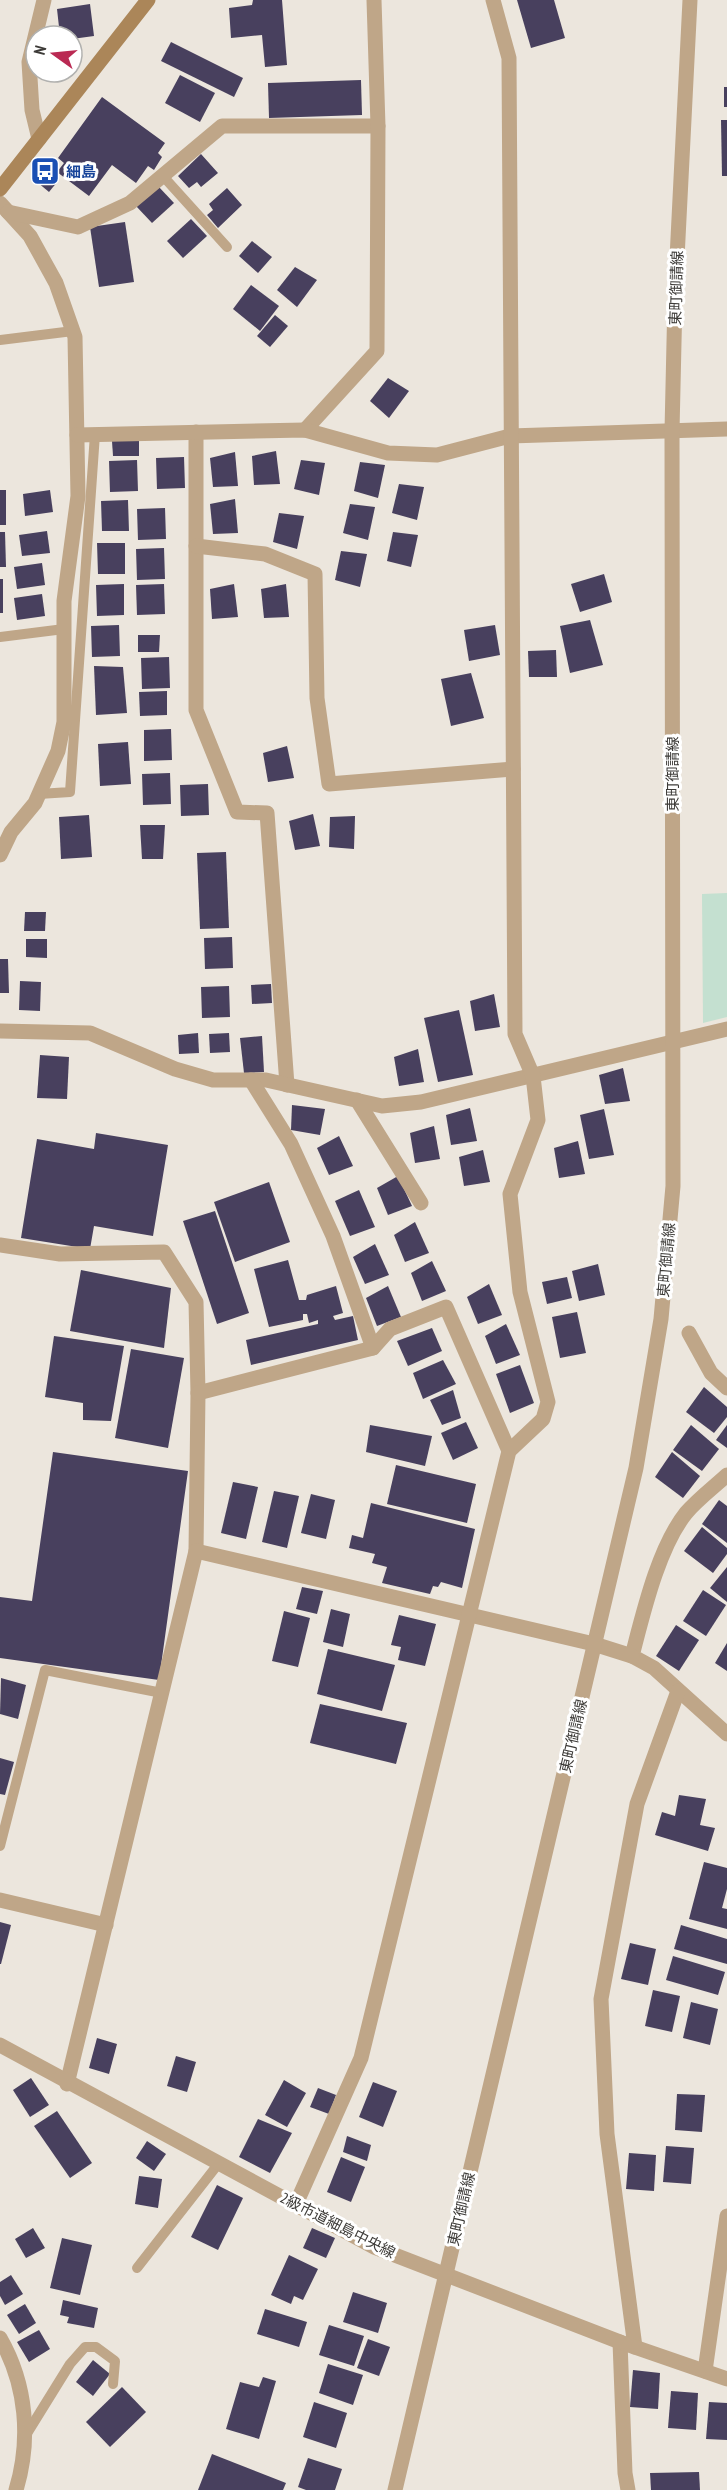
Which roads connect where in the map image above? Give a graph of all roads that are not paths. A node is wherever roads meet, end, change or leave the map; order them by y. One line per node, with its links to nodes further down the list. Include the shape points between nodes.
1 (44, 0): 7 (street, via 29,62 32,110)
2 (148, 0): 7 (main road)
3 (374, 0): 6 (street)
4 (494, 0): 20 (street, via 509,58)
5 (690, 0): 16 (street, 東町御請線)
6 (378, 126): 8 (street, via 222,126); 15 (street, via 377,351)
7 (39, 139): 9 (main road)
8 (162, 175): 10 (street, via 130,202 78,227); 11 (lane)
9 (0, 189)
10 (4, 207): 12 (street, via 30,236 56,283)
11 (227, 247)
12 (73, 331): 13 (lane); 19 (street)
13 (0, 340)
14 (727, 429): 16 (street)
15 (304, 430): 17 (street); 20 (street, via 388,453 437,456)
16 (672, 431): 20 (street); 30 (street, 東町御請線)
17 (196, 432): 18 (street); 22 (street)
18 (95, 434): 19 (street); 21 (lane)
19 (77, 435): 21 (street)
20 (510, 436): 25 (street)
21 (85, 488): 23 (street, via 64,601); 26 (lane, via 70,792)
22 (196, 546): 25 (street, via 265,554 315,574 317,698 329,784); 33 (street, via 196,710 237,812 267,813)
23 (64, 629): 24 (lane); 26 (street, via 64,722 58,751)
24 (0, 637)
25 (513, 768): 31 (street, via 515,1034)
26 (39, 794): 27 (street, via 11,832)
27 (0, 855)
28 (727, 1029): 30 (street)
29 (0, 1031): 32 (street, via 90,1033 213,1080)
30 (672, 1043): 31 (street); 45 (street, 東町御請線, via 673,1186 661,1319 636,1468)
31 (533, 1076): 34 (street, via 421,1102 382,1106); 41 (street, via 538,1120 510,1194 520,1292 548,1402 543,1419)
32 (251, 1080): 33 (street); 38 (street, via 291,1144 333,1236)
33 (287, 1084): 34 (street)
34 (357, 1100): 35 (street)
35 (421, 1203)
36 (0, 1245): 40 (street, via 60,1254 164,1252 196,1302)
37 (689, 1333): 39 (street, via 711,1373)
38 (374, 1348): 40 (street); 41 (street, via 390,1329 446,1307)
39 (727, 1388)
40 (198, 1393): 43 (street)
41 (509, 1451): 44 (street)
42 (727, 1475): 46 (street, via 686,1514 663,1556)
43 (195, 1551): 44 (street); 48 (street)
44 (469, 1615): 45 (street); 56 (street, via 361,2058)
45 (594, 1644): 46 (street); 59 (street, 東町御請線)
46 (632, 1656): 47 (street, via 654,1668)
47 (678, 1691): 49 (street); 62 (street, via 637,1804 601,1999 607,2134)
48 (162, 1693): 50 (lane, via 45,1670); 52 (street)
49 (727, 1734)
50 (0, 1846)
51 (0, 1900): 52 (street)
52 (105, 1925): 54 (street)
53 (0, 2046): 54 (street, 2級市道細島中央線)
54 (67, 2084): 55 (street, 2級市道細島中央線)
55 (219, 2163): 56 (street, 2級市道細島中央線); 58 (lane)
56 (296, 2204): 59 (street, 2級市道細島中央線, via 374,2247)
57 (727, 2216): 63 (street)
58 (137, 2268)
59 (446, 2275): 61 (street, 2級市道細島中央線); 68 (street, 東町御請線)
60 (0, 2338): 66 (street, via 21,2395)
61 (620, 2342): 62 (street, 2級市道細島中央線); 69 (street)
62 (635, 2347): 63 (street, 2級市道細島中央線)
63 (705, 2371): 64 (street, 2級市道細島中央線)
64 (727, 2379)
65 (114, 2384): 66 (lane, via 115,2361 96,2347 85,2347 70,2364)
66 (27, 2435): 67 (street)
67 (16, 2490)
68 (395, 2490)
69 (628, 2490)

